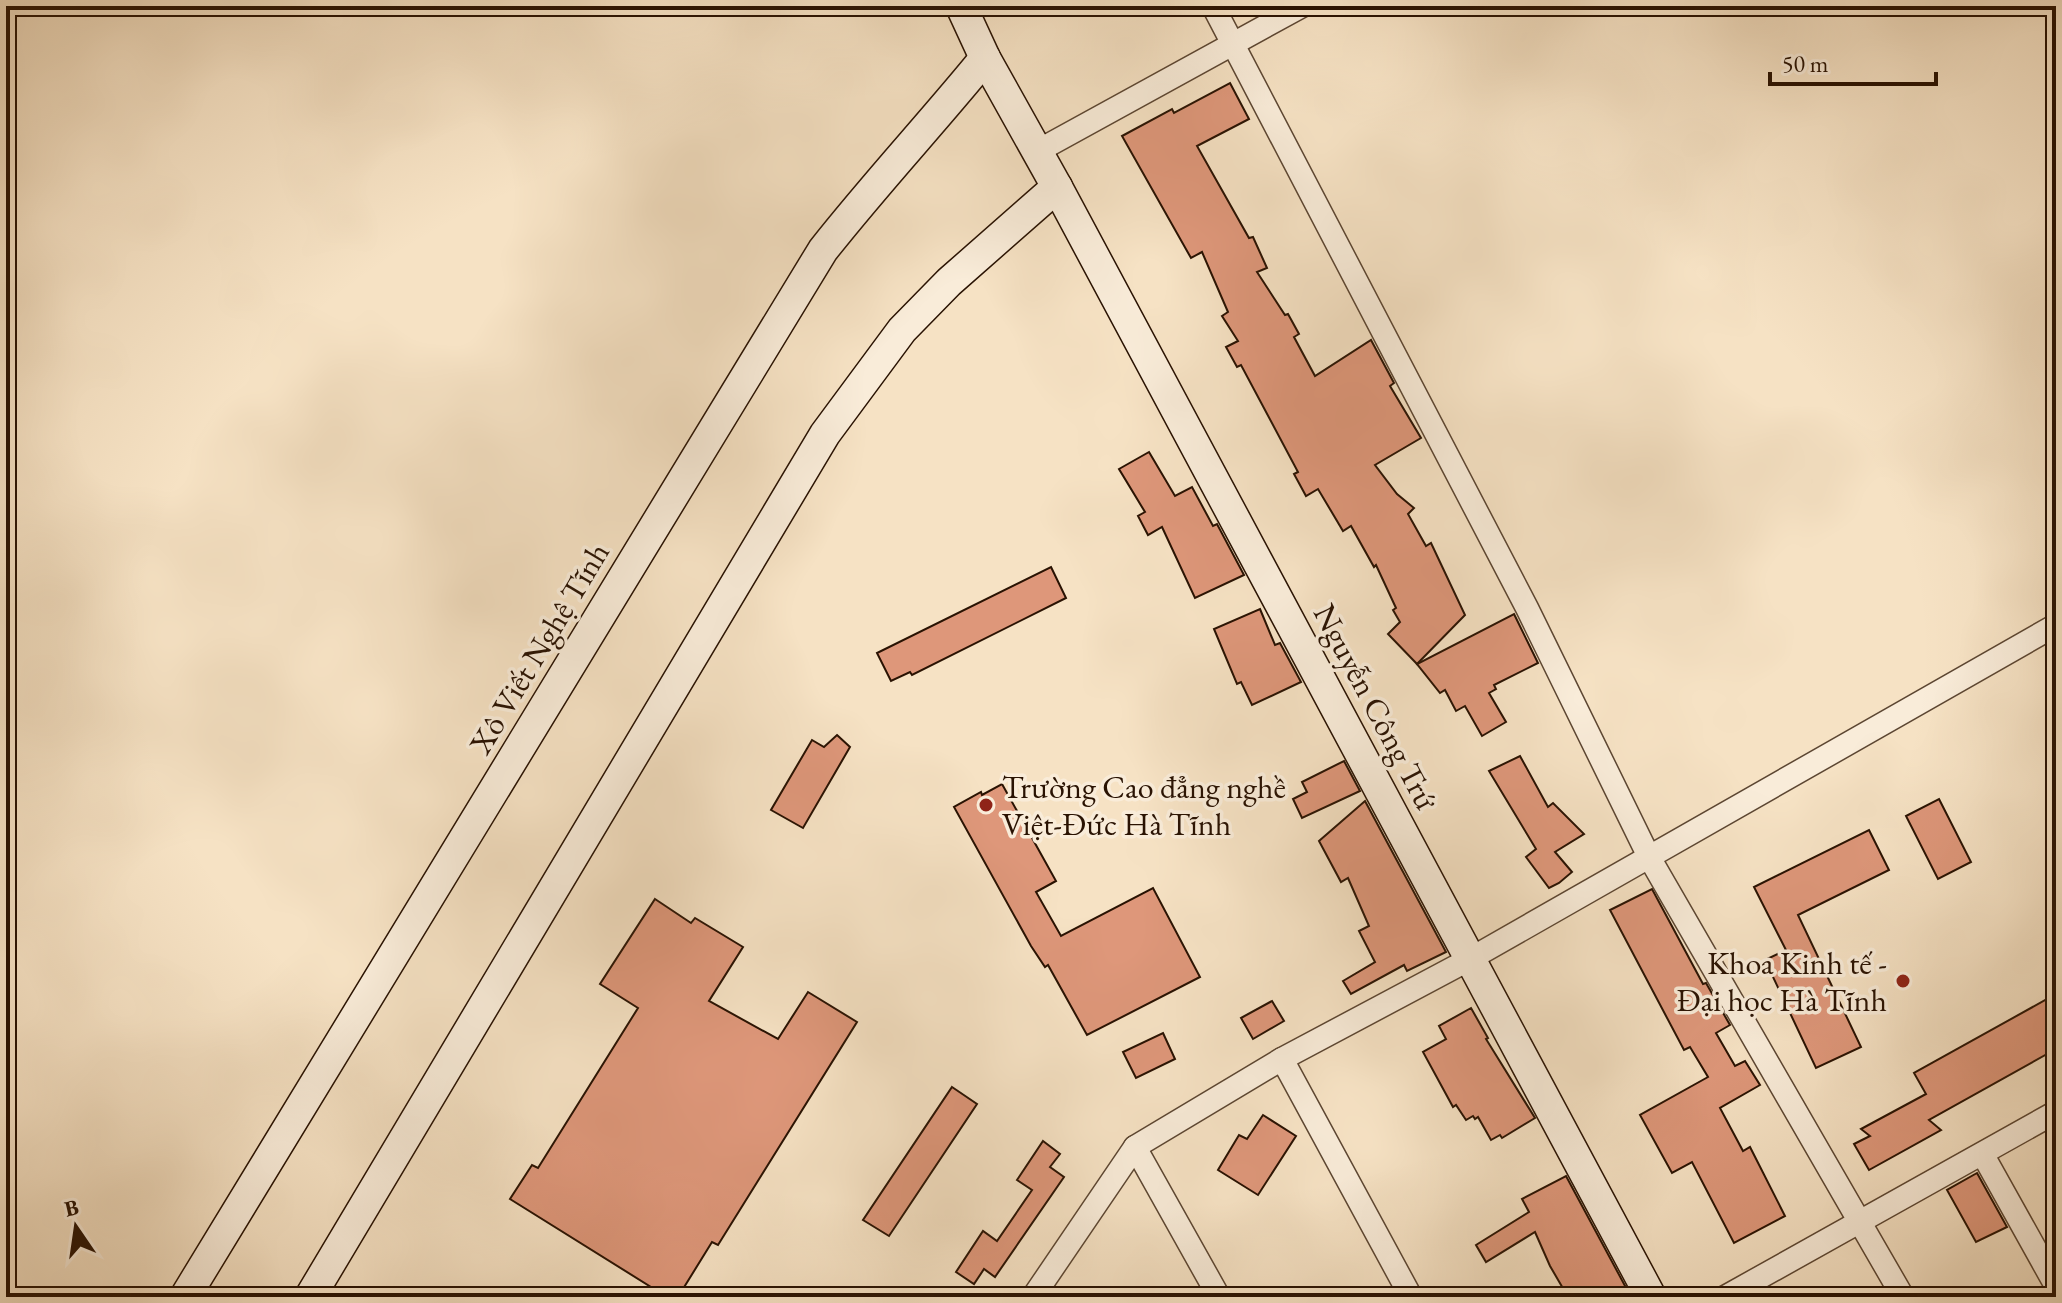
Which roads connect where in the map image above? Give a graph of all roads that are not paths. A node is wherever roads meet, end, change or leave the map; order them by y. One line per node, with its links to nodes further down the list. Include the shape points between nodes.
1 (961, 6): 5 (street, Nguyễn Công Trứ)
2 (1213, 6): 4 (street)
3 (1302, 6): 4 (street)
4 (1233, 44): 6 (street); 9 (street, via 1533,619)
5 (985, 58): 6 (street, Nguyễn Công Trứ); 17 (street, Xô Viết Nghệ Tĩnh, via 823,250)
6 (1036, 152): 7 (street, Nguyễn Công Trứ)
7 (1057, 187): 10 (street, Nguyễn Công Trứ); 18 (street, via 902,330 825,434)
8 (2056, 625): 9 (street)
9 (1649, 857): 10 (street); 15 (street)
10 (1470, 959): 11 (street); 22 (street, Nguyễn Công Trứ)
11 (1282, 1059): 13 (street); 21 (street)
12 (2056, 1112): 14 (street)
13 (1135, 1147): 19 (street); 20 (street)
14 (1983, 1155): 15 (street); 16 (street)
15 (1861, 1221): 23 (street); 24 (street)
16 (2056, 1286)
17 (185, 1297)
18 (310, 1297)
19 (1033, 1297)
20 (1219, 1297)
21 (1411, 1297)
22 (1651, 1297)
23 (1725, 1297)
24 (1903, 1297)

